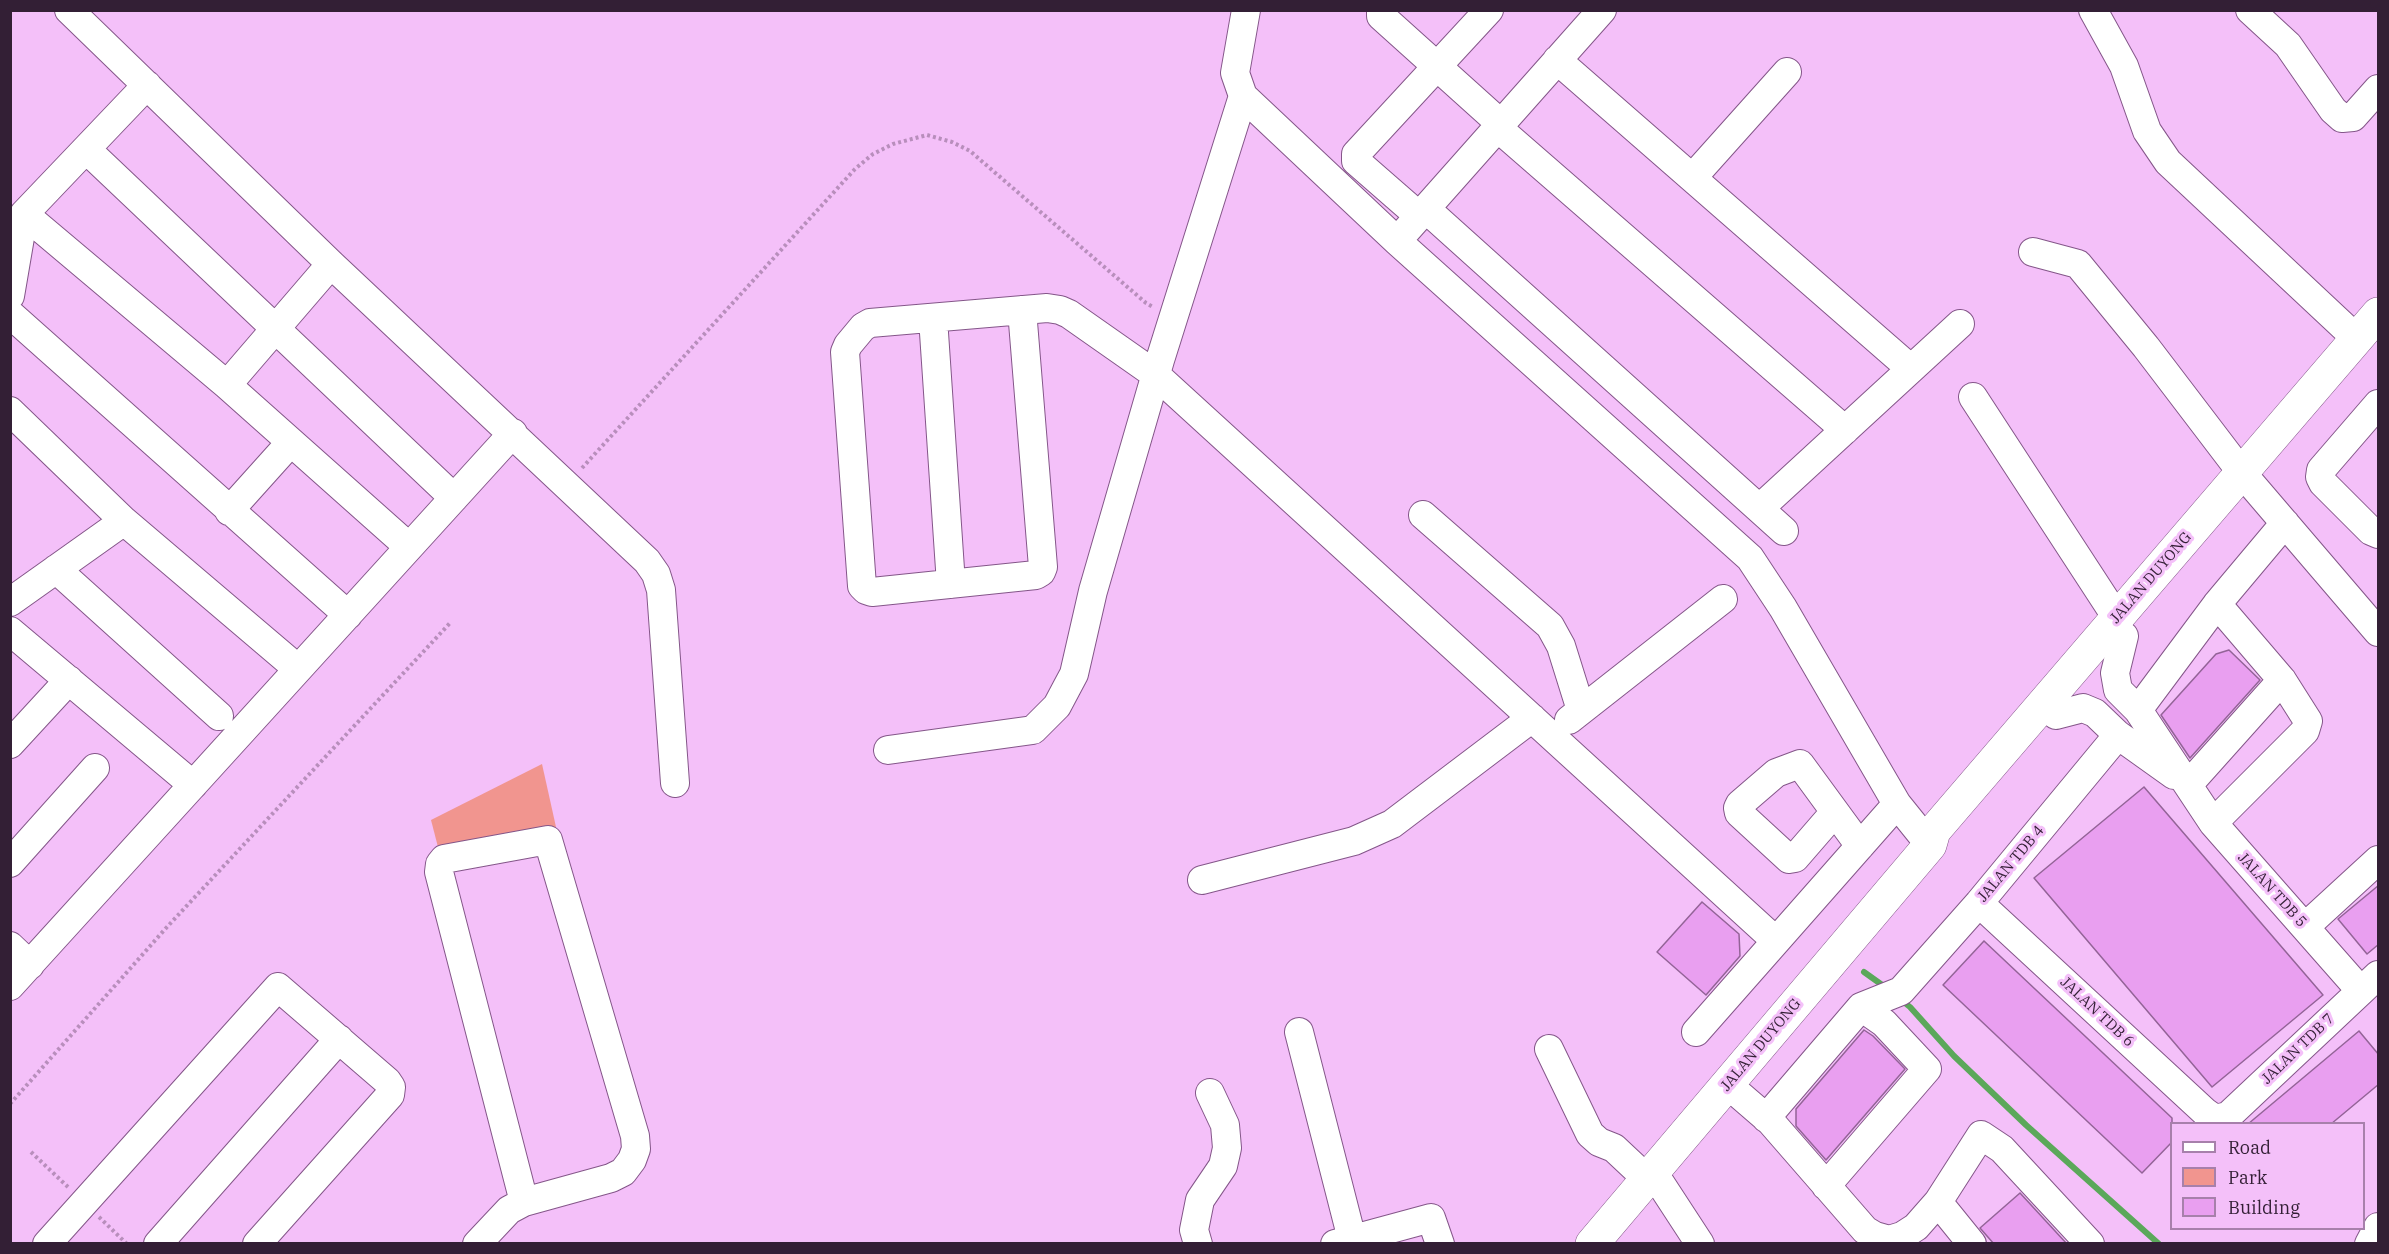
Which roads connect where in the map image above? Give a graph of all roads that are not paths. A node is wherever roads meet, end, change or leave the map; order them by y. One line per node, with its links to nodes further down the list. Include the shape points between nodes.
1 (69, 10): 11 (street)
2 (1246, 10): 13 (street, via 1235,73)
3 (1489, 10): 9 (street)
4 (1602, 10): 8 (street)
5 (2093, 10): 29 (street, via 2124,66 2147,131 2168,162)
6 (2250, 10): 12 (street, via 2288,45 2342,118 2353,117)
7 (1381, 11): 9 (street, via 1381,16)
8 (1557, 60): 14 (street); 16 (street)
9 (1437, 66): 14 (street); 17 (street, via 1355,158)
10 (1787, 72): 16 (street)
11 (147, 85): 15 (street); 21 (street)
12 (2379, 89)
13 (1243, 96): 19 (street); 30 (street)
14 (1499, 126): 17 (street); 36 (street)
15 (87, 150): 18 (street); 28 (street)
16 (1693, 177): 31 (street)
17 (1422, 213): 19 (street); 41 (street)
18 (24, 214): 22 (street); 32 (street)
19 (1397, 242): 73 (street, via 1750,558)
20 (2033, 252): 39 (street, via 2078,264)
21 (331, 264): 28 (street); 37 (street)
22 (10, 296)
23 (1022, 310): 26 (street); 30 (street, via 1054,308); 50 (street, via 1041,572)
24 (10, 314): 42 (street)
25 (2379, 314): 29 (main road, JALAN DUYONG)
26 (933, 318): 50 (street); 50 (street, via 870,323 845,352 862,586 872,592)
27 (1960, 324): 31 (street)
28 (274, 329): 32 (street); 40 (street)
29 (2368, 340): 39 (main road, JALAN DUYONG)
30 (1165, 347): 65 (street); 68 (street, via 1092,591 1074,674 1057,706 1033,730)
31 (1911, 369): 36 (street)
32 (226, 385): 38 (street)
33 (1973, 397): 55 (street)
34 (2379, 404): 47 (street, via 2321,470 2320,477 2371,531)
35 (10, 411): 44 (street)
36 (1845, 430): 41 (street)
37 (513, 433): 40 (street); 70 (street, via 656,574 661,591)
38 (291, 442): 42 (street); 48 (street)
39 (2247, 480): 45 (street); 55 (main road, JALAN DUYONG)
40 (454, 498): 48 (street)
41 (1760, 508): 46 (street)
42 (229, 511): 54 (street)
43 (1423, 515): 61 (street, via 1550,626 1561,646)
44 (124, 521): 49 (street); 58 (street)
45 (2285, 523): 53 (street); 57 (street)
46 (1785, 531)
47 (2379, 534)
48 (409, 547): 54 (street)
49 (56, 569): 52 (street); 64 (street)
50 (951, 584)
51 (1723, 599): 61 (street)
52 (10, 602)
53 (2217, 604): 60 (street); 62 (street)
54 (348, 615): 58 (street)
55 (2120, 627): 62 (street, JALAN TDB 5, via 2115,673 2118,690); 63 (main road, JALAN DUYONG); 77 (main road, JALAN DUYONG, via 1934,831)
56 (10, 632): 59 (street)
57 (2379, 632)
58 (298, 669): 72 (street)
59 (69, 680): 67 (street); 72 (street)
60 (2282, 680): 71 (street); 75 (street, via 2308,721 2305,731)
61 (1581, 710): 65 (street)
62 (2138, 710): 71 (street, JALAN TDB 5)
63 (2056, 715): 66 (street, via 2083,708 2095,713); 77 (main road, JALAN DUYONG, via 1945,844)
64 (219, 716)
65 (1542, 726): 80 (street, via 1392,824 1354,841); 83 (street)
66 (2118, 735): 71 (street); 81 (street, JALAN TDB 4)
67 (10, 744)
68 (888, 750)
69 (95, 768): 79 (street)
70 (675, 783)
71 (2188, 785): 75 (street, JALAN TDB 5)
72 (193, 786): 84 (street)
73 (1897, 804): 76 (street); 77 (street)
74 (1834, 813): 74 (street, via 1795,858 1789,859 1739,813 1740,804 1776,773 1800,764); 76 (street)
75 (2213, 823): 82 (street, JALAN TDB 5)
76 (1860, 846): 83 (street)
77 (1930, 846): 92 (main road, JALAN DUYONG)
78 (2379, 860): 82 (street)
79 (10, 863)
80 (1202, 880)
81 (1979, 903): 87 (street, JALAN TDB 4); 95 (street, JALAN TDB 6)
82 (2305, 927): 85 (street, JALAN TDB 5)
83 (1776, 941): 89 (street)
84 (20, 956): 86 (street)
85 (2369, 982): 95 (street, JALAN TDB 7, via 2228,1116)
86 (10, 986)
87 (1882, 998): 94 (street, JALAN TDB 4); 97 (street, via 1884,1023 1927,1069)
88 (1299, 1032): 101 (street)
89 (1696, 1032)
90 (339, 1039): 103 (street, via 278,987); 104 (street); 105 (street, via 387,1081 390,1095)
91 (1549, 1049): 96 (street, via 1590,1134)
92 (1727, 1084): 94 (street); 96 (main road, JALAN DUYONG)
93 (1210, 1092): 106 (street, via 1225,1125 1227,1148 1223,1166 1200,1200 1194,1230)
94 (1766, 1118): 97 (street)
95 (2215, 1119)
96 (1650, 1175): 108 (main road, JALAN DUYONG); 109 (street)
97 (1826, 1186): 99 (street, via 1865,1230 1889,1240 1916,1227)
98 (524, 1202): 98 (street, via 611,1178 623,1172 636,1149 548,840 444,859 439,872); 102 (street, via 509,1210)
99 (1938, 1202): 110 (street); 111 (street, via 1981,1135 2002,1149)
100 (2379, 1227): 112 (street)
101 (1343, 1241): 107 (street, via 1431,1218)
102 (481, 1242)
103 (47, 1244)
104 (158, 1244)
105 (257, 1244)
106 (1198, 1244)
107 (1440, 1244)
108 (1592, 1244)
109 (1700, 1244)
110 (1972, 1244)
111 (2090, 1244)
112 (2369, 1244)

